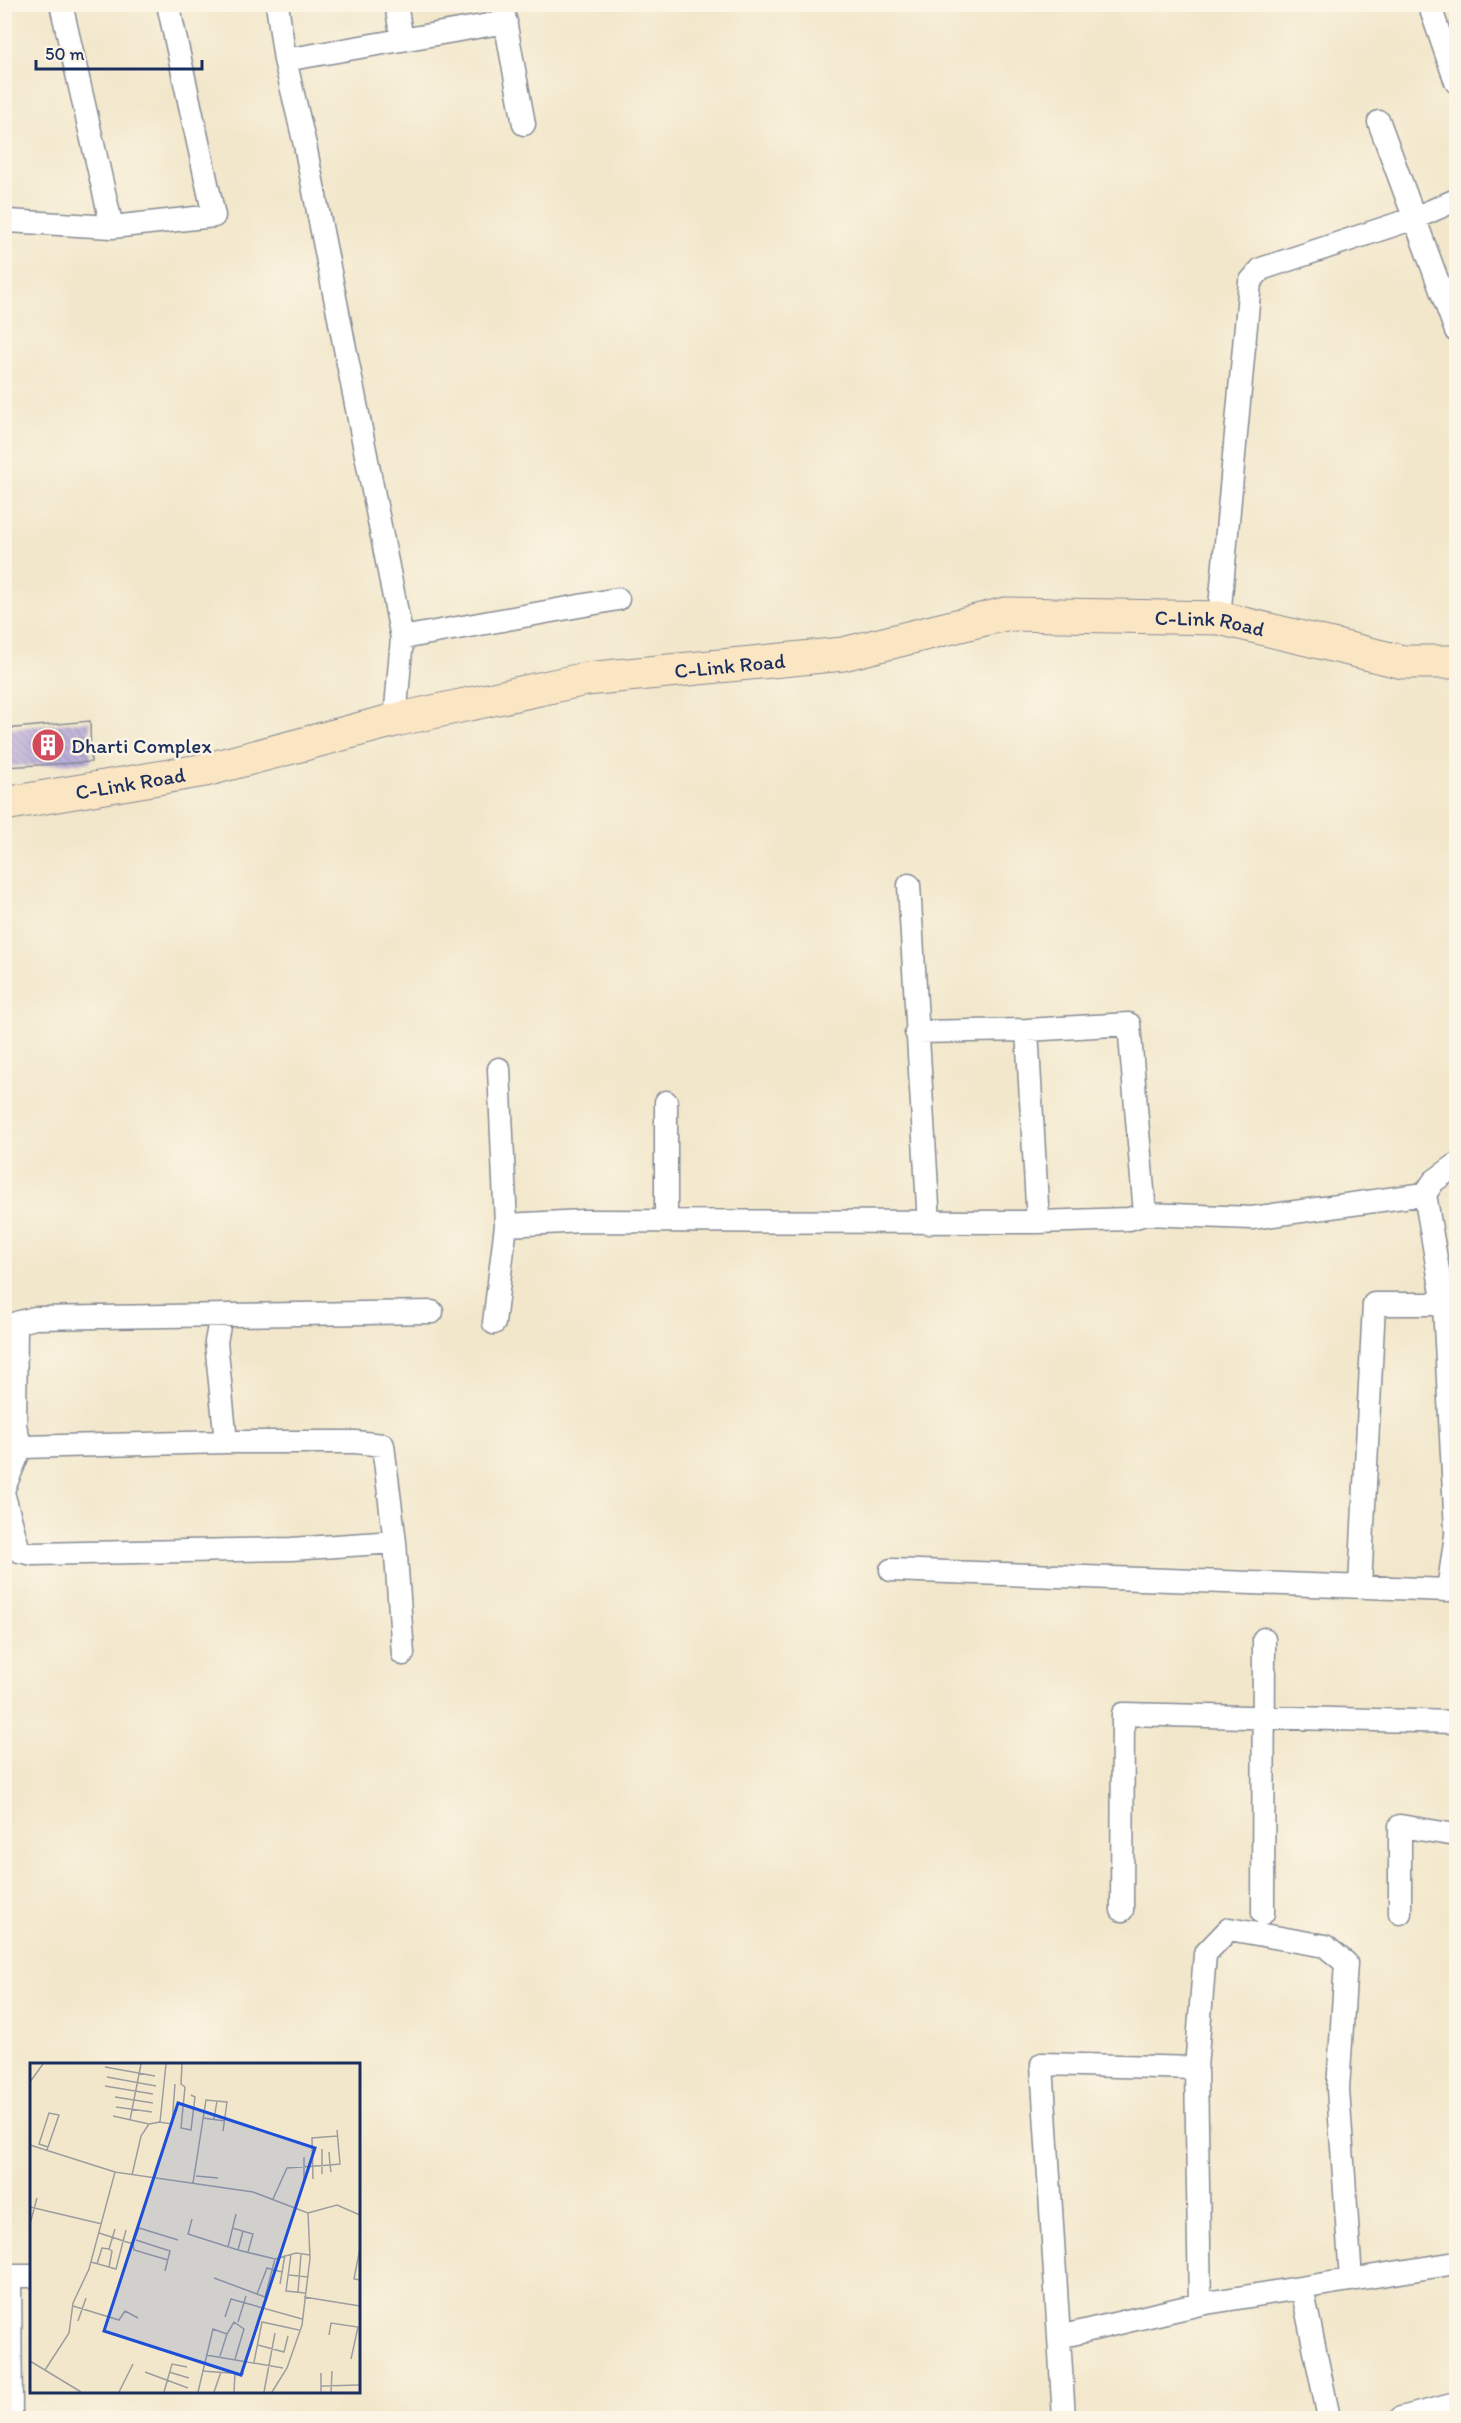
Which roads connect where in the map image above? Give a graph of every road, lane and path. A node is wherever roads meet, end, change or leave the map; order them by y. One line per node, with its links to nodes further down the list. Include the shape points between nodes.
1 (62, 4): 15 (street)
2 (168, 4): 15 (street, via 214,216)
3 (277, 4): 8 (street)
4 (396, 4): 7 (street)
5 (1429, 4): 9 (street)
6 (504, 13): 7 (street); 11 (street)
7 (402, 40): 8 (street)
8 (285, 60): 19 (street)
9 (1456, 82)
10 (1379, 122): 14 (street)
11 (524, 124)
12 (1456, 200): 14 (street)
13 (5, 218): 15 (street)
14 (1415, 218): 16 (street); 18 (street, via 1261,269 1250,282)
15 (112, 227)
16 (1456, 331)
17 (618, 599): 19 (street)
18 (1219, 618): 20 (street, C-Link Road, via 1403,662); 21 (street, C-Link Road, via 1005,614 843,654 586,680)
19 (402, 638): 21 (street)
20 (1456, 662)
21 (395, 720): 22 (street, C-Link Road, via 205,770)
22 (4, 804)
23 (909, 885): 25 (street)
24 (1027, 1030): 25 (street); 30 (street, via 1129,1024); 32 (street)
25 (916, 1032): 33 (street)
26 (499, 1069): 34 (street)
27 (666, 1102): 31 (street)
28 (1456, 1165): 29 (street, via 1434,1181)
29 (1425, 1194): 30 (street, via 1252,1218); 35 (street)
30 (1145, 1214): 32 (street, via 1129,1219)
31 (666, 1220): 33 (street); 34 (street)
32 (1038, 1222): 33 (street)
33 (928, 1223)
34 (506, 1225): 38 (street)
35 (1450, 1304): 43 (street); 47 (street, via 1374,1304)
36 (432, 1312): 37 (street)
37 (221, 1315): 39 (street, via 216,1342); 40 (street, via 35,1318 16,1323 15,1426)
38 (494, 1323)
39 (226, 1442): 40 (street); 45 (street, via 383,1445)
40 (21, 1447): 41 (street)
41 (4, 1488)
42 (4, 1497): 45 (street, via 19,1551 33,1554 291,1549)
43 (1456, 1530)
44 (1456, 1535): 47 (street, via 1448,1590)
45 (395, 1542): 49 (street)
46 (891, 1570): 47 (street)
47 (1360, 1586)
48 (1264, 1639): 50 (street)
49 (403, 1654)
50 (1263, 1718): 51 (street); 53 (street, via 1123,1714); 54 (street)
51 (1456, 1722)
52 (1456, 1835): 55 (street, via 1400,1826)
53 (1122, 1910)
54 (1263, 1913)
55 (1400, 1913)
56 (1196, 2068): 59 (street, via 1205,1954 1229,1929 1325,1946 1346,1963 1338,2089); 61 (street); 62 (street, via 1042,2064)
57 (1456, 2264): 59 (street)
58 (15, 2276): 64 (street)
59 (1351, 2280): 60 (street)
60 (1302, 2288): 61 (street); 66 (street)
61 (1200, 2304): 62 (street)
62 (1059, 2337): 65 (street)
63 (1456, 2404): 67 (street)
64 (11, 2418)
65 (1064, 2418)
66 (1329, 2418)
67 (1401, 2418)

